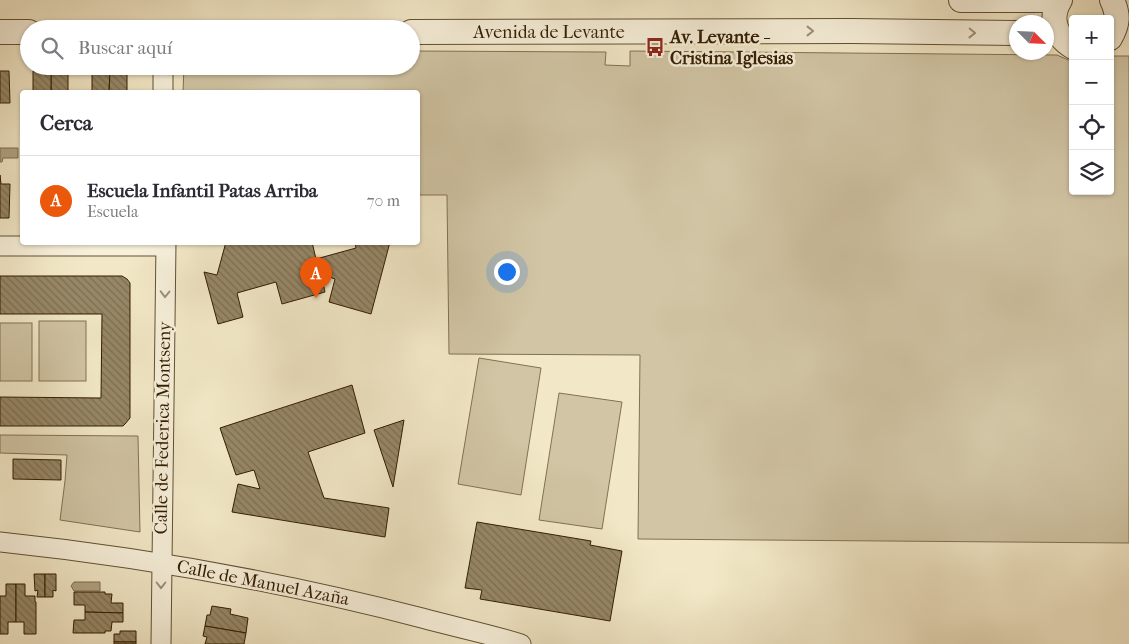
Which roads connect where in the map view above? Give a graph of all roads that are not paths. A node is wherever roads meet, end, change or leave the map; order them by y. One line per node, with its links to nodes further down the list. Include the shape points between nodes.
1 (961, 0): 2 (street)
2 (1042, 0)
3 (1060, 0): 12 (street, via 1054,17)
4 (1118, 1): 5 (street)
5 (1114, 31)
6 (0, 32): 7 (street)
7 (20, 32)
8 (420, 32): 9 (street, Avenida de Levante, one-way to 9)
9 (1009, 33)
10 (1129, 36): 11 (street)
11 (1114, 38)
12 (1060, 39)
13 (162, 75): 14 (street)
14 (163, 90)
15 (83, 245): 17 (street)
16 (166, 245): 19 (street, Calle de Federica Montseny, one-way to 19)
17 (0, 246)
18 (0, 542): 19 (street, Calle de Manuel Azaña)
19 (161, 562): 20 (street, Calle de Federica Montseny, one-way to 20); 21 (street, Calle de Manuel Azaña, via 341,597)
20 (161, 644)
21 (521, 644)

